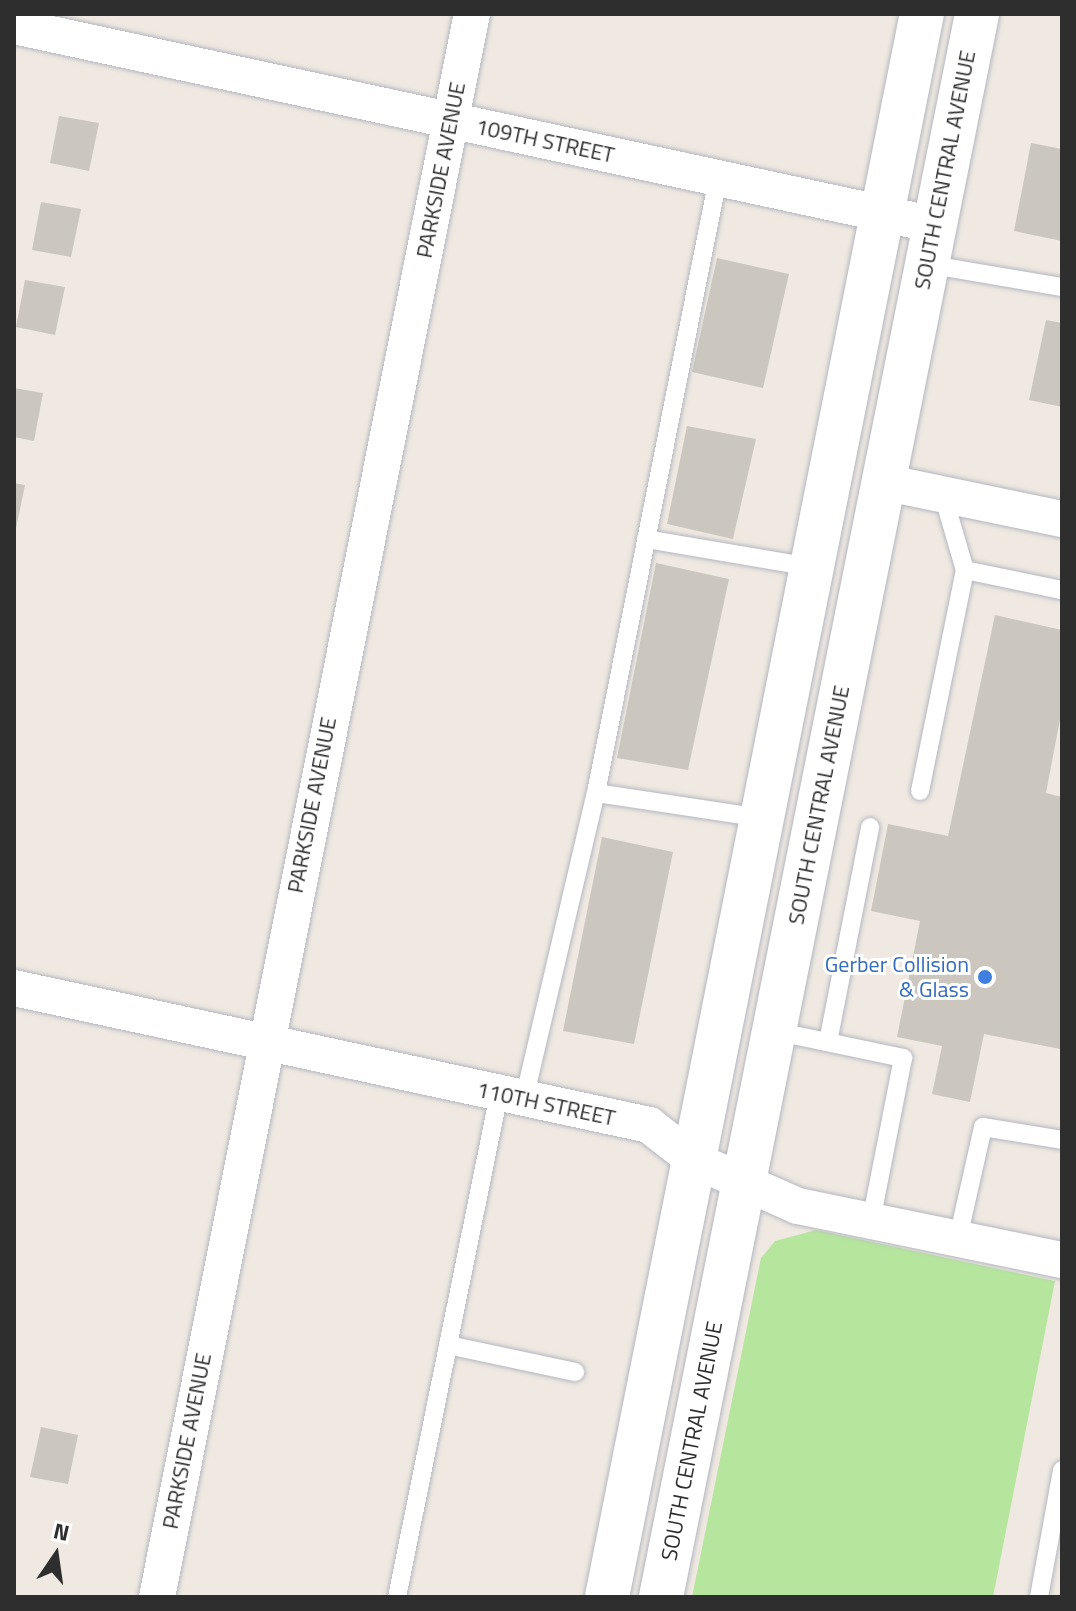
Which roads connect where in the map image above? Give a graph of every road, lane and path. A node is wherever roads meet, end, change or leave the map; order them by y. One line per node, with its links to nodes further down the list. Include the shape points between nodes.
1 (472, 14): 5 (street, PARKSIDE AVENUE)
2 (922, 14): 7 (street)
3 (977, 14): 8 (street, SOUTH CENTRAL AVENUE)
4 (14, 26): 5 (street, 109TH STREET)
5 (451, 120): 6 (street, 109TH STREET); 24 (street, PARKSIDE AVENUE)
6 (718, 178): 7 (street, 109TH STREET); 13 (lane)
7 (883, 214): 8 (street, 109TH STREET); 14 (street)
8 (930, 244): 9 (lane); 10 (street, SOUTH CENTRAL AVENUE)
9 (1062, 287)
10 (883, 482): 11 (street); 22 (street, SOUTH CENTRAL AVENUE)
11 (943, 495): 12 (street); 15 (lane)
12 (1062, 519)
13 (646, 539): 14 (lane); 18 (lane)
14 (812, 567): 19 (street)
15 (965, 570): 16 (lane); 17 (lane)
16 (1062, 590)
17 (920, 791)
18 (596, 793): 19 (lane); 25 (lane)
19 (762, 818): 27 (street)
20 (870, 827): 23 (lane)
21 (14, 988): 24 (street, 110TH STREET)
22 (774, 1031): 23 (lane); 28 (street, SOUTH CENTRAL AVENUE)
23 (828, 1042): 29 (lane, via 903,1058)
24 (264, 1045): 25 (street, 110TH STREET); 35 (street, PARKSIDE AVENUE)
25 (511, 1097): 27 (street, 110TH STREET, via 649,1125); 32 (lane)
26 (1062, 1140): 30 (lane, via 983,1127)
27 (694, 1160): 28 (street, 110TH STREET); 37 (street)
28 (744, 1184): 29 (street, 110TH STREET, via 798,1206); 38 (street, SOUTH CENTRAL AVENUE)
29 (871, 1221): 30 (street, 110TH STREET)
30 (958, 1238): 31 (street, 110TH STREET)
31 (1062, 1260)
32 (448, 1345): 33 (lane); 36 (lane)
33 (575, 1372)
34 (1062, 1470): 39 (lane)
35 (157, 1597)
36 (397, 1597)
37 (607, 1597)
38 (661, 1597)
39 (1039, 1597)

